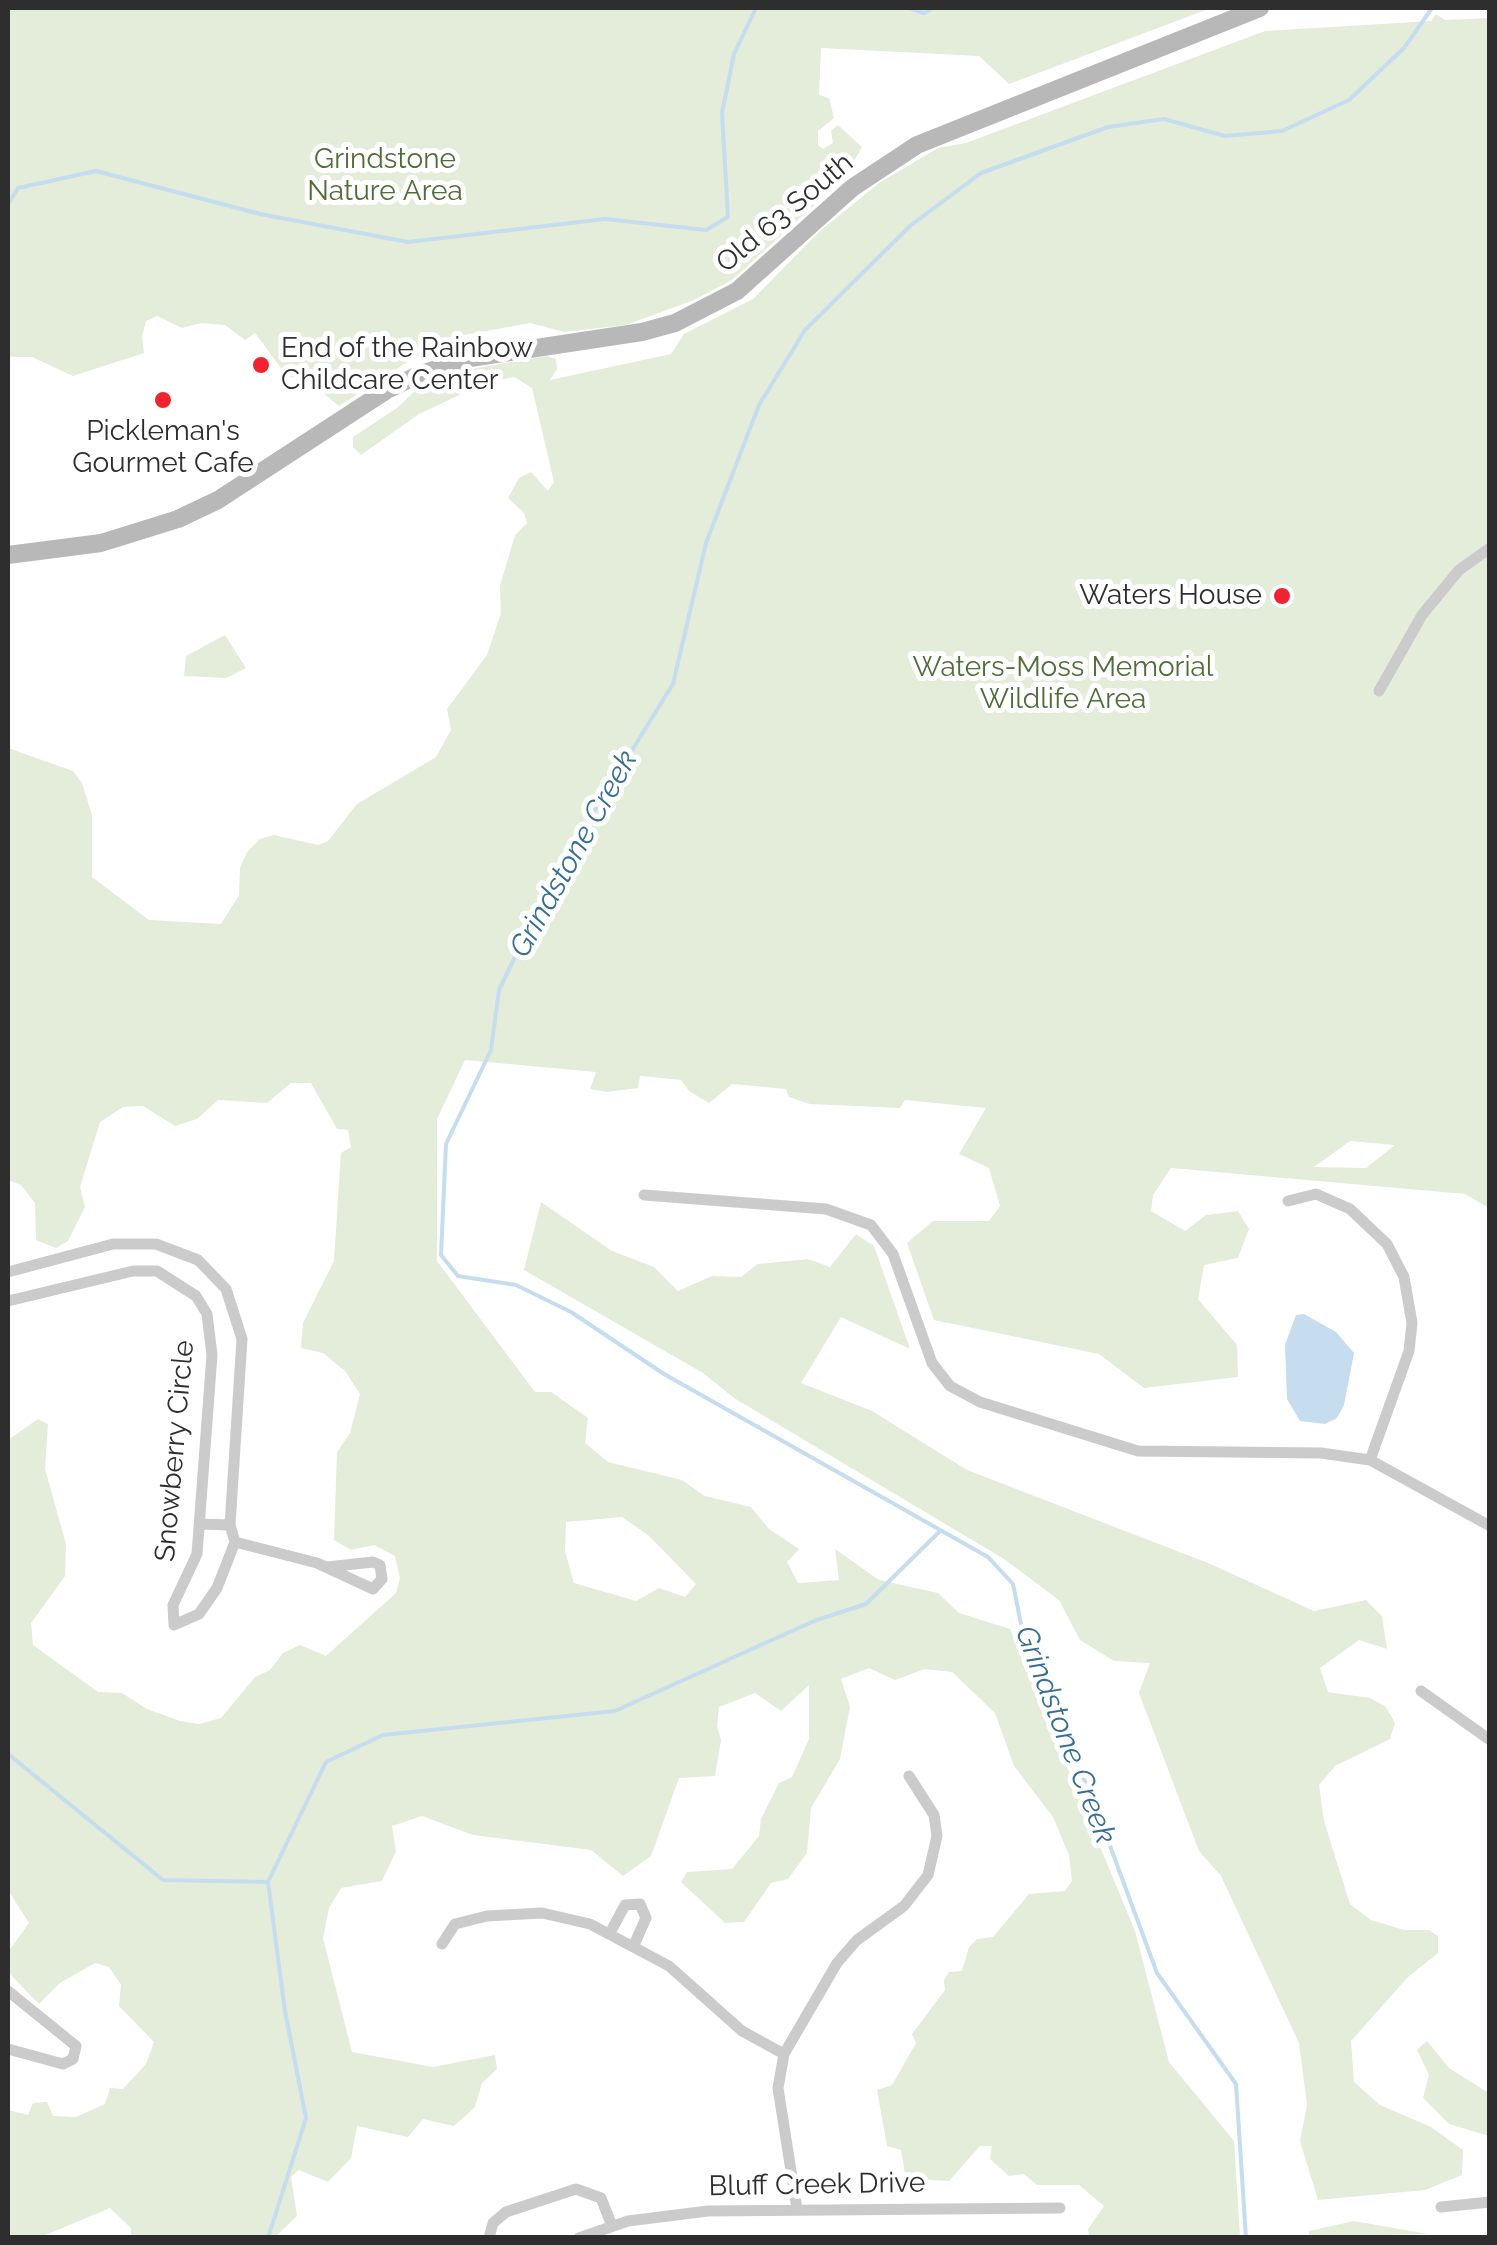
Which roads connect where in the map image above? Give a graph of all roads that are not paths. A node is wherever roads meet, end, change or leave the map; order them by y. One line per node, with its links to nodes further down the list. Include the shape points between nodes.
1 (1260, 8): 3 (main road, Old 63 South, via 917,146 852,188 738,291 692,315 642,332 470,358 418,375 178,519 101,543)
2 (1490, 548): 4 (street, via 1460,570 1422,615)
3 (8, 555)
4 (1379, 692)
5 (644, 1195): 9 (street, via 826,1209 870,1225 893,1254 932,1362 950,1386 980,1402 1138,1452 1321,1453)
6 (1288, 1201): 9 (street, via 1316,1194 1350,1209 1387,1244 1404,1277 1409,1351)
7 (8, 1272): 11 (street, Snowberry Circle, via 130,1242 176,1249 214,1275 235,1309 242,1339)
8 (8, 1301): 10 (street, Snowberry Circle, via 133,1271 157,1271 196,1296 207,1314 212,1356)
9 (1370, 1460): 12 (street)
10 (200, 1524): 11 (street); 13 (street, Snowberry Circle, via 194,1570 173,1605 174,1625 198,1614 217,1588)
11 (230, 1525): 13 (street, Snowberry Circle)
12 (1490, 1526)
13 (235, 1542): 14 (street)
14 (327, 1567)
15 (1421, 1691): 16 (street)
16 (1490, 1740)
17 (909, 1776): 23 (street, via 934,1815 937,1836 928,1875 904,1906 837,1963)
18 (610, 1933): 19 (street, via 567,1918 517,1912 455,1924); 20 (street); 20 (street, via 625,1905 640,1904 646,1918)
19 (442, 1944)
20 (634, 1944): 23 (street, via 693,1984 742,2031)
21 (8, 1991): 22 (street, via 76,2046 63,2064)
22 (8, 2049)
23 (784, 2054): 27 (street, via 778,2088)
24 (1490, 2202): 25 (street)
25 (1441, 2206)
26 (1060, 2208): 27 (street, Bluff Creek Drive)
27 (797, 2209): 28 (street, Bluff Creek Drive, via 674,2214)
28 (612, 2226): 29 (street, via 601,2198 576,2188 506,2212); 30 (street, Bluff Creek Drive)
29 (489, 2238)
30 (578, 2238)

